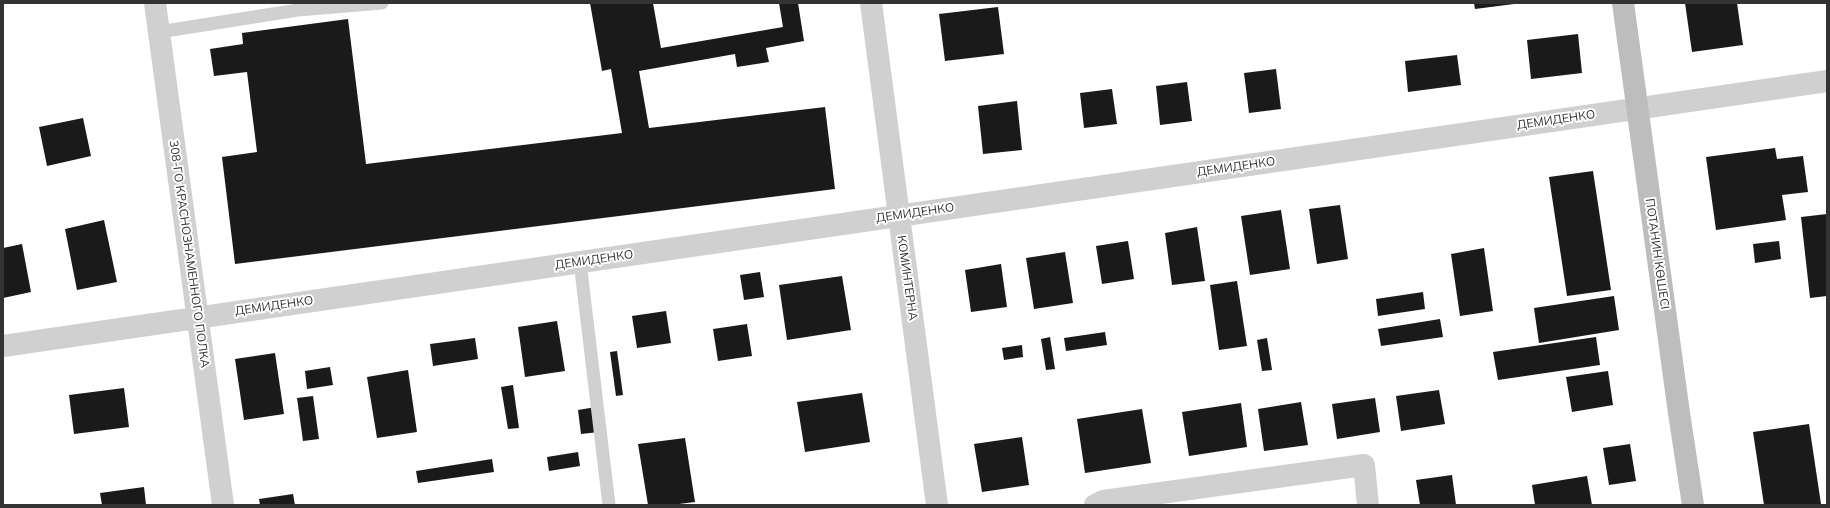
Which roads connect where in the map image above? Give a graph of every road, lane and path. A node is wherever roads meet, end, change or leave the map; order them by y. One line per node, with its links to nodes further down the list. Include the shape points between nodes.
1 (155, 3): 5 (street, 308-ГО КРАСНОЗНАМЕННОГО ПОЛКА)
2 (382, 3): 5 (lane, via 298,10)
3 (871, 3): 8 (street, КОМИНТЕРНА)
4 (1623, 3): 7 (main road, ПОТАНИН КӨШЕСІ)
5 (159, 32): 10 (street, 308-ГО КРАСНОЗНАМЕННОГО ПОЛКА)
6 (1827, 81): 7 (street, ДЕМИДЕНКО)
7 (1638, 108): 8 (street, ДЕМИДЕНКО); 17 (main road, ПОТАНИН КӨШЕСІ)
8 (899, 216): 9 (street, ДЕМИДЕНКО); 14 (street, КОМИНТЕРНА)
9 (580, 262): 10 (street, ДЕМИДЕНКО); 13 (lane)
10 (197, 317): 11 (street, ДЕМИДЕНКО); 12 (street, 308-ГО КРАСНОЗНАМЕННОГО ПОЛКА)
11 (3, 346)
12 (223, 505)
13 (609, 505)
14 (937, 505)
15 (1095, 505): 16 (street, via 1103,501 1364,465)
16 (1368, 505)
17 (1693, 505)

